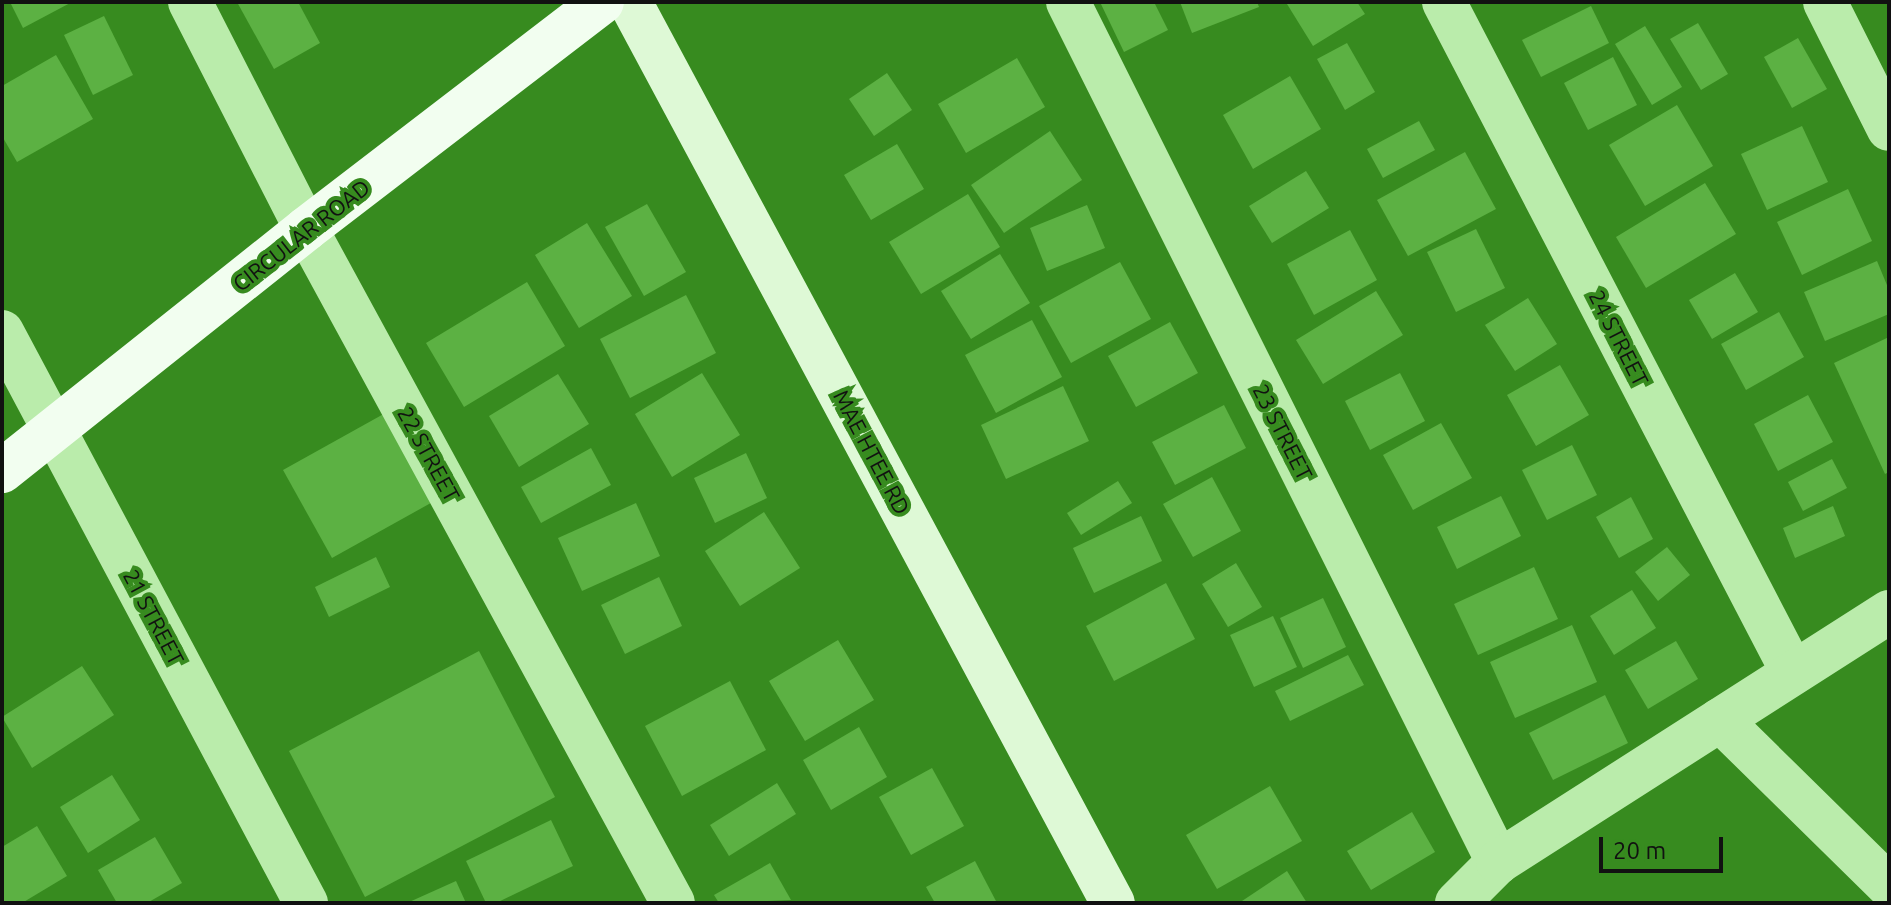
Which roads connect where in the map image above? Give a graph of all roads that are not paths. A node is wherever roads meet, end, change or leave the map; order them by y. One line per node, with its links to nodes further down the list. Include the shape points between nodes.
1 (190, 2): 8 (street, 22 STREET)
2 (602, 2): 8 (main road, CIRCULAR ROAD)
3 (630, 2): 19 (street, MAE HTEE RD)
4 (1068, 2): 15 (street, 23 STREET)
5 (1444, 2): 13 (street, 24 STREET)
6 (1825, 2): 7 (street)
7 (1889, 129)
8 (306, 229): 10 (main road, CIRCULAR ROAD); 18 (street, 22 STREET)
9 (2, 332): 10 (street, 21 STREET)
10 (55, 432): 11 (main road, CIRCULAR ROAD); 17 (street, 21 STREET)
11 (2, 471)
12 (1889, 612): 13 (street)
13 (1793, 673): 14 (street)
14 (1720, 720): 15 (street); 16 (street)
15 (1498, 862): 20 (street)
16 (1889, 886)
17 (306, 903)
18 (673, 903)
19 (1113, 903)
20 (1457, 903)

